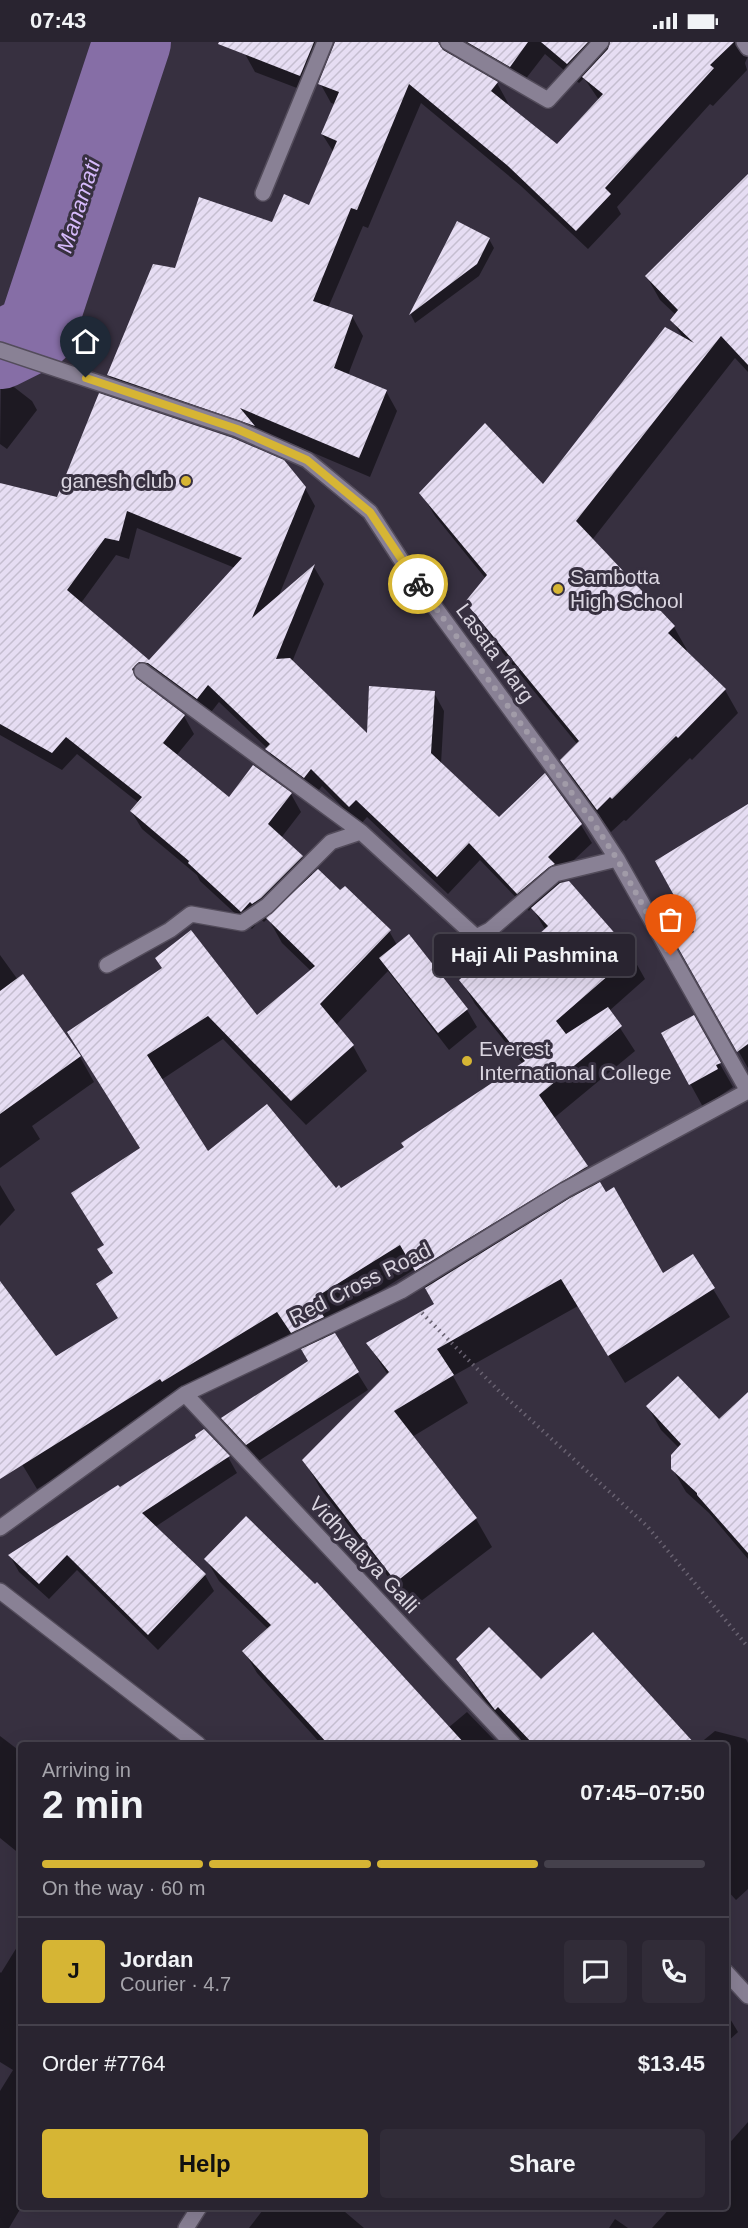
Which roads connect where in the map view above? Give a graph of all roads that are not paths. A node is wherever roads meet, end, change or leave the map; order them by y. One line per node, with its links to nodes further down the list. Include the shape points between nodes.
1 (325, 42): 6 (street)
2 (448, 42): 3 (street, via 548,100)
3 (601, 42)
4 (744, 42): 5 (street)
5 (748, 48)
6 (263, 193)
7 (0, 351): 10 (street, Lasata Marg, via 237,429 307,460 370,512 409,572)
8 (142, 671): 9 (street)
9 (361, 832): 10 (street, via 476,937 490,930 555,874); 11 (street, via 331,842 267,906 242,923 192,914)
10 (617, 859): 12 (street, Lasata Marg)
11 (107, 965)
12 (748, 1091): 13 (street, Red Cross Road, via 565,1190 400,1291)
13 (185, 1394): 14 (street, Red Cross Road); 17 (street, Vidhyalaya Galli)
14 (0, 1528)
15 (0, 1591): 16 (street)
16 (195, 1742)
17 (511, 1742)
18 (729, 1975): 19 (street)
19 (748, 1995)
20 (197, 2210): 21 (street)
21 (186, 2228)

